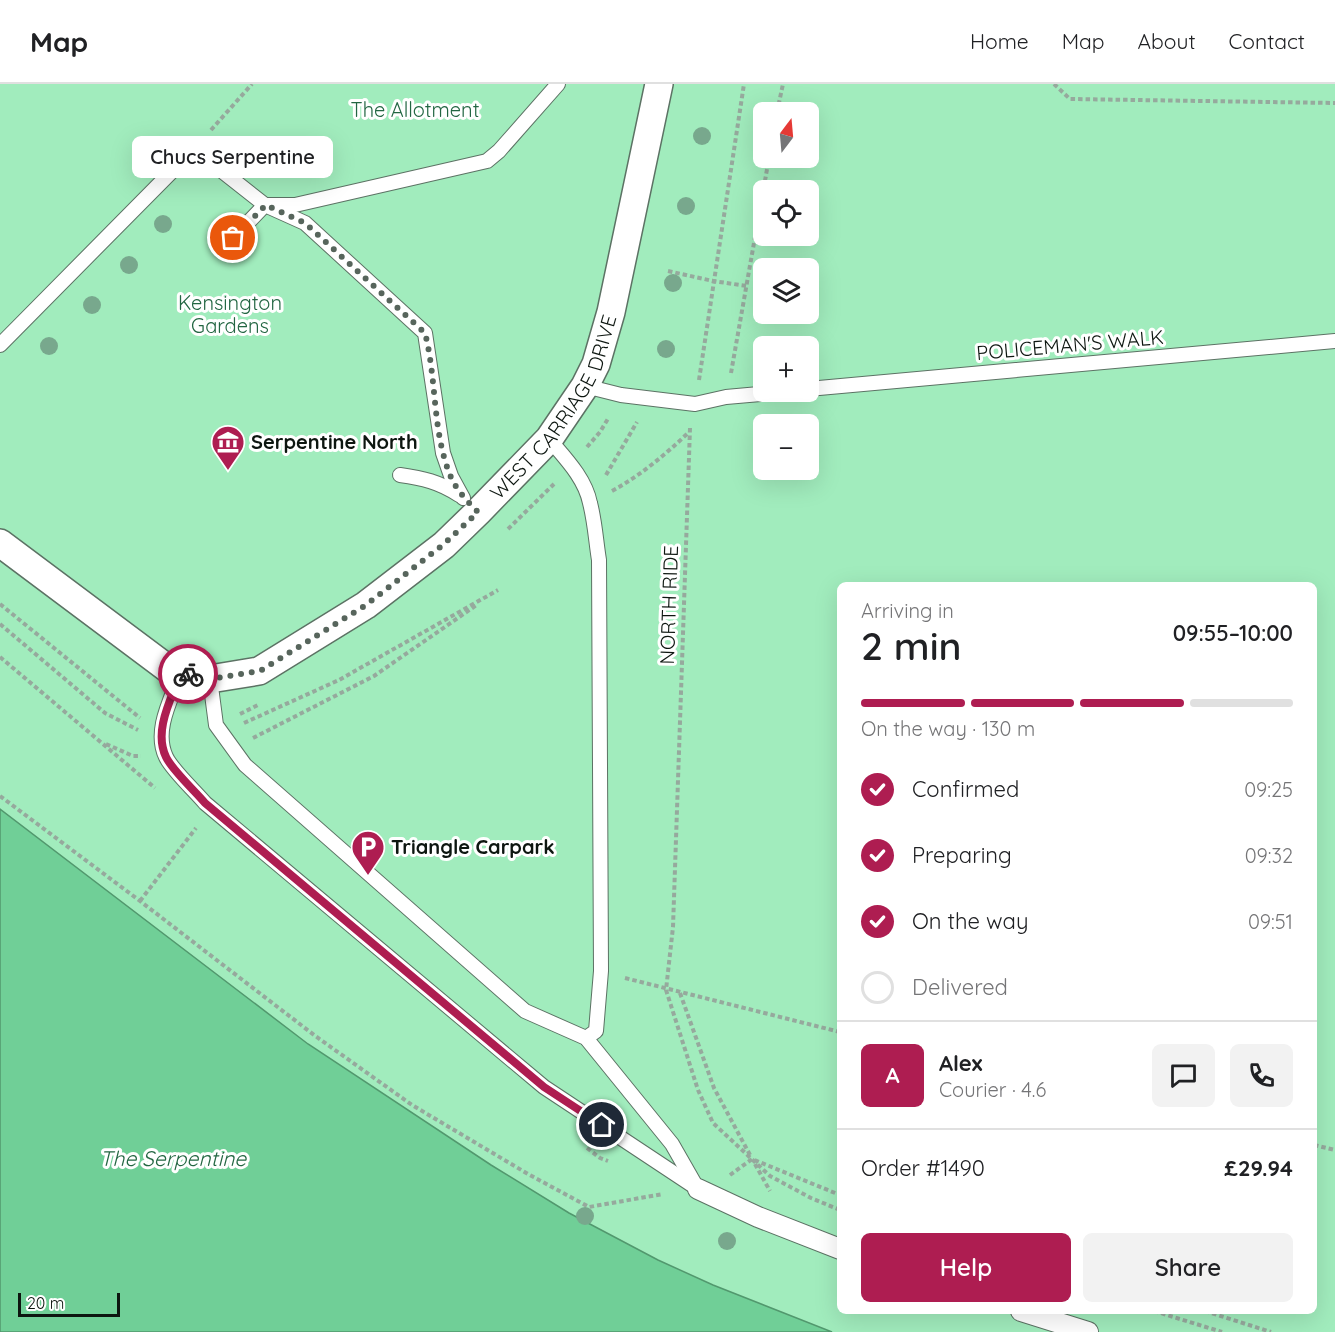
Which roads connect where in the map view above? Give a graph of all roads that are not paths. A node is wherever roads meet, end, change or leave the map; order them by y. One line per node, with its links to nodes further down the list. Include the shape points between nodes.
1 (558, 84): 3 (lane, via 487,161 295,205)
2 (659, 84): 7 (street, WEST CARRIAGE DRIVE, via 611,312 596,364)
3 (266, 205): 4 (lane); 6 (lane, via 194,149); 12 (lane, via 305,223 425,333 443,453 450,477)
4 (233, 238)
5 (1335, 340): 8 (lane, POLICEMAN'S WALK)
6 (0, 345)
7 (585, 386): 9 (lane, via 649,400 695,404); 10 (street, WEST CARRIAGE DRIVE)
8 (819, 388)
9 (753, 395)
10 (549, 439): 12 (street, WEST CARRIAGE DRIVE); 16 (lane, via 571,466 590,502 598,560 601,971 596,1030)
11 (400, 475): 12 (lane, via 445,486)
12 (471, 505): 15 (street, WEST CARRIAGE DRIVE, via 444,544 366,605 260,671)
13 (0, 543): 14 (street, WEST CARRIAGE DRIVE, via 151,658 167,669)
14 (181, 672): 15 (street, WEST CARRIAGE DRIVE); 17 (lane, via 161,730 162,743 166,758 205,803 544,1087)
15 (210, 679): 16 (lane, via 216,724 244,765 525,1011)
16 (586, 1038): 17 (lane, via 672,1144)
17 (698, 1189): 18 (street)
18 (837, 1248)
19 (1031, 1314): 20 (street)
20 (1088, 1332)

